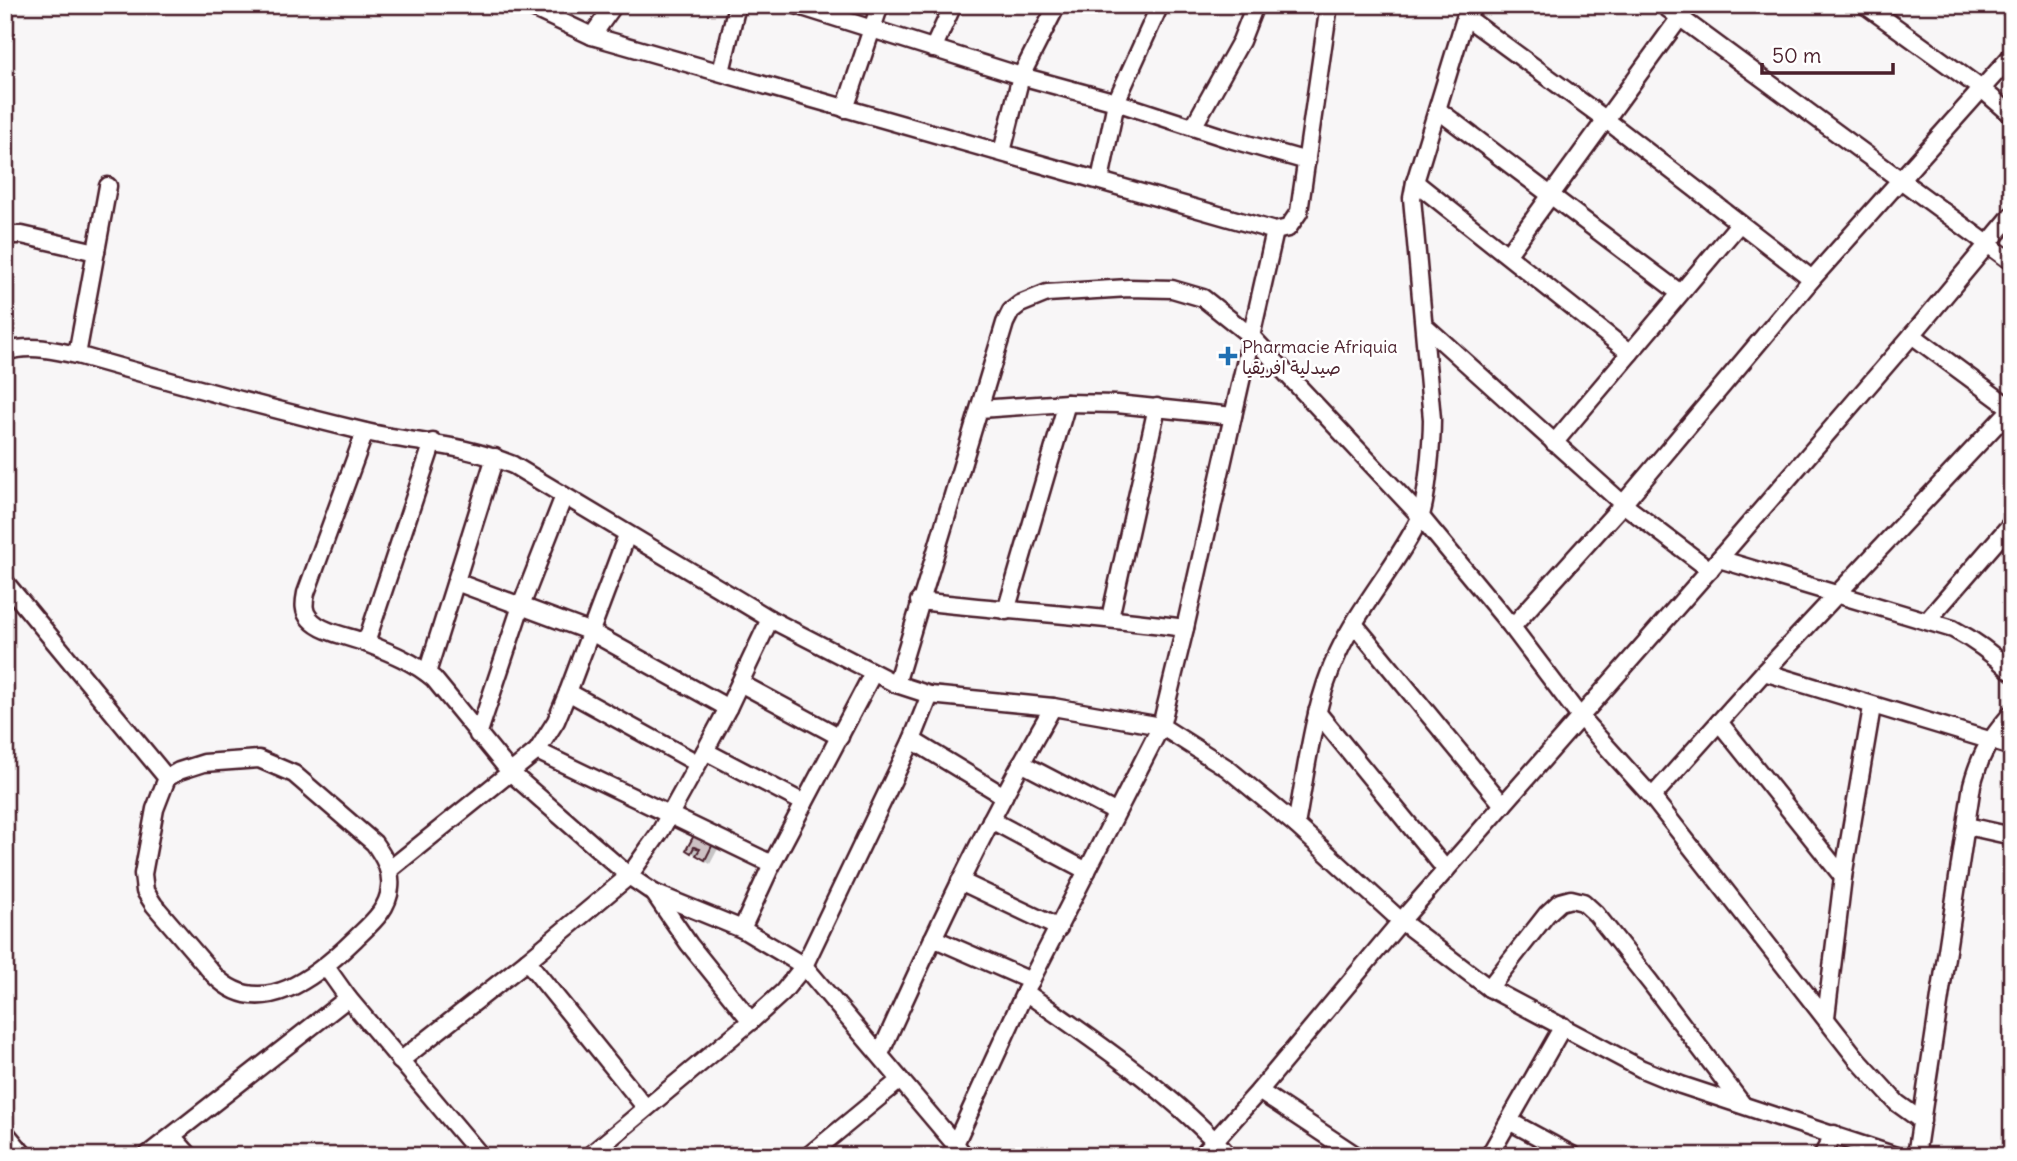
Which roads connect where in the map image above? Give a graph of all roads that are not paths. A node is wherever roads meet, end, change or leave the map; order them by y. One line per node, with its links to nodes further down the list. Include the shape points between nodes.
1 (526, 5): 16 (street)
2 (737, 5): 19 (street)
3 (796, 5): 15 (street)
4 (880, 5): 15 (street)
5 (953, 5): 17 (street)
6 (1057, 5): 20 (street)
7 (1160, 5): 22 (street)
8 (1255, 5): 27 (street, via 1241,41)
9 (1329, 5): 29 (street)
10 (1663, 5): 14 (street)
11 (1866, 5): 21 (street)
12 (613, 6): 16 (street)
13 (1467, 11): 24 (street); 26 (street)
14 (1684, 11): 26 (street); 30 (street)
15 (871, 30): 17 (street); 23 (street)
16 (592, 36): 19 (street)
17 (933, 49): 20 (street)
18 (2012, 55): 21 (street)
19 (721, 72): 23 (street)
20 (1021, 76): 22 (street); 28 (street)
21 (1983, 90): 25 (street); 30 (street)
22 (1116, 102): 27 (street); 31 (street)
23 (845, 109): 28 (street)
24 (1438, 110): 32 (street); 34 (street)
25 (2012, 115)
26 (1605, 119): 34 (street); 36 (street)
27 (1193, 127): 29 (street)
28 (1002, 152): 31 (street)
29 (1307, 160): 37 (street, via 1295,220 1288,228)
30 (1899, 179): 39 (street); 43 (street)
31 (1100, 180): 37 (street)
32 (1415, 182): 41 (street); 45 (street, via 1412,219)
33 (108, 186): 40 (street)
34 (1550, 194): 41 (street); 44 (street)
35 (2012, 215): 39 (street)
36 (1739, 224): 43 (street); 44 (street)
37 (1275, 231): 47 (street)
38 (5, 235): 40 (street)
39 (1987, 244): 42 (street); 46 (street)
40 (96, 252): 50 (street)
41 (1508, 254): 49 (street)
42 (2012, 262)
43 (1812, 279): 61 (street)
44 (1680, 293): 49 (street)
45 (1424, 325): 58 (street); 62 (street, via 1432,428)
46 (1912, 335): 54 (street); 65 (street)
47 (1252, 337): 53 (street, via 1203,298 1171,289 1047,293 1011,311); 55 (street); 62 (street)
48 (5, 352): 50 (street, via 21,347)
49 (1630, 353): 58 (street)
50 (77, 355): 56 (street)
51 (1067, 403): 52 (street); 53 (street); 71 (street)
52 (1157, 407): 55 (street); 73 (street)
53 (980, 409): 69 (street)
54 (2012, 409): 68 (street)
55 (1233, 416): 77 (street)
56 (365, 432): 57 (street); 79 (street, via 304,605 307,617 318,626)
57 (433, 442): 59 (street); 79 (street)
58 (1554, 443): 61 (street)
59 (495, 457): 60 (street); 67 (street)
60 (564, 496): 64 (street); 70 (street)
61 (1623, 504): 65 (street); 76 (street)
62 (1420, 517): 75 (street); 76 (street)
63 (2012, 523): 74 (street)
64 (627, 535): 72 (street); 78 (street)
65 (1715, 564): 68 (street); 93 (street)
66 (5, 582): 105 (street)
67 (456, 582): 70 (street); 81 (street)
68 (1838, 594): 74 (street); 83 (street)
69 (919, 601): 71 (street); 85 (street)
70 (522, 606): 78 (street); 96 (street)
71 (1006, 611): 73 (street)
72 (770, 618): 82 (street); 84 (street)
73 (1110, 618): 77 (street)
74 (1927, 621): 80 (street, via 1974,640)
75 (1354, 625): 91 (street, via 1339,650); 109 (street)
76 (1513, 627): 93 (street)
77 (1185, 628): 95 (street)
78 (591, 632): 86 (street); 90 (street)
79 (366, 643): 81 (street)
80 (2012, 672)
81 (427, 673): 96 (street)
82 (873, 673): 85 (street); 97 (street)
83 (1764, 673): 89 (street); 94 (street)
84 (740, 683): 90 (street); 97 (street)
85 (896, 684): 87 (street)
86 (568, 692): 101 (street); 102 (street)
87 (930, 695): 88 (street); 98 (street)
88 (1053, 706): 95 (street); 103 (street)
89 (1872, 706): 99 (street); 121 (street)
90 (728, 708): 102 (street)
91 (1317, 712): 113 (street); 118 (street)
92 (2012, 713): 99 (street)
93 (1580, 717): 107 (street); 109 (street)
94 (1719, 722): 107 (street); 121 (street)
95 (1161, 726): 110 (street); 113 (street, via 1227,768)
96 (478, 736): 104 (street)
97 (840, 737): 108 (street)
98 (912, 740): 106 (street); 129 (street)
99 (1989, 740): 100 (street); 114 (street, via 1972,785)
100 (2012, 747)
101 (537, 751): 104 (street); 111 (street)
102 (701, 757): 108 (street); 111 (street)
103 (1021, 763): 106 (street); 110 (street)
104 (510, 772): 117 (street); 120 (street)
105 (167, 778): 117 (street, via 204,763 259,759 294,774 364,835 383,855); 130 (street, via 155,809 143,874 145,891 154,905 223,986 238,992 279,992)
106 (1004, 796): 112 (street)
107 (1652, 797): 134 (street)
108 (804, 803): 116 (street)
109 (1503, 805): 118 (street)
110 (1115, 812): 119 (street)
111 (670, 814): 116 (street); 120 (street)
112 (991, 820): 119 (street); 122 (street)
113 (1296, 825): 124 (street)
114 (1967, 826): 115 (street); 144 (street)
115 (2012, 836)
116 (772, 864): 126 (street)
117 (389, 870): 130 (street, via 390,888 381,914)
118 (1446, 870): 124 (street)
119 (1087, 871): 125 (street)
120 (629, 876): 123 (street); 128 (street)
121 (1843, 877): 134 (street)
122 (960, 881): 125 (street); 127 (street)
123 (654, 892): 126 (street); 135 (street)
124 (1401, 921): 132 (street); 140 (street)
125 (1059, 928): 131 (street)
126 (742, 929): 129 (street)
127 (933, 938): 131 (street); 137 (street)
128 (527, 961): 138 (street); 142 (street)
129 (803, 966): 135 (street); 137 (street)
130 (326, 967): 133 (street)
131 (1028, 986): 148 (street); 149 (street)
132 (1489, 988): 136 (street); 141 (street, via 1560,902 1583,902)
133 (348, 998): 138 (street); 147 (street)
134 (1826, 1017): 144 (street, via 1880,1085)
135 (751, 1021): 142 (street)
136 (1563, 1026): 141 (street, via 1642,1069); 143 (street)
137 (880, 1054): 139 (street)
138 (400, 1061): 153 (street)
139 (901, 1080): 149 (street); 155 (street)
140 (1259, 1091): 148 (street); 158 (street)
141 (1743, 1105): 146 (street)
142 (646, 1108): 154 (street)
143 (1509, 1121): 159 (street); 160 (street)
144 (1922, 1121): 163 (street)
145 (5, 1132): 150 (street)
146 (1834, 1134): 161 (street); 162 (street)
147 (172, 1136): 151 (street); 152 (street)
148 (1215, 1140): 156 (street); 157 (street)
149 (960, 1150)
150 (25, 1156)
151 (146, 1156)
152 (190, 1156)
153 (481, 1156)
154 (589, 1156)
155 (808, 1156)
156 (1201, 1156)
157 (1229, 1156)
158 (1357, 1156)
159 (1489, 1156)
160 (1574, 1156)
161 (1822, 1156)
162 (1896, 1156)
163 (1916, 1156)

